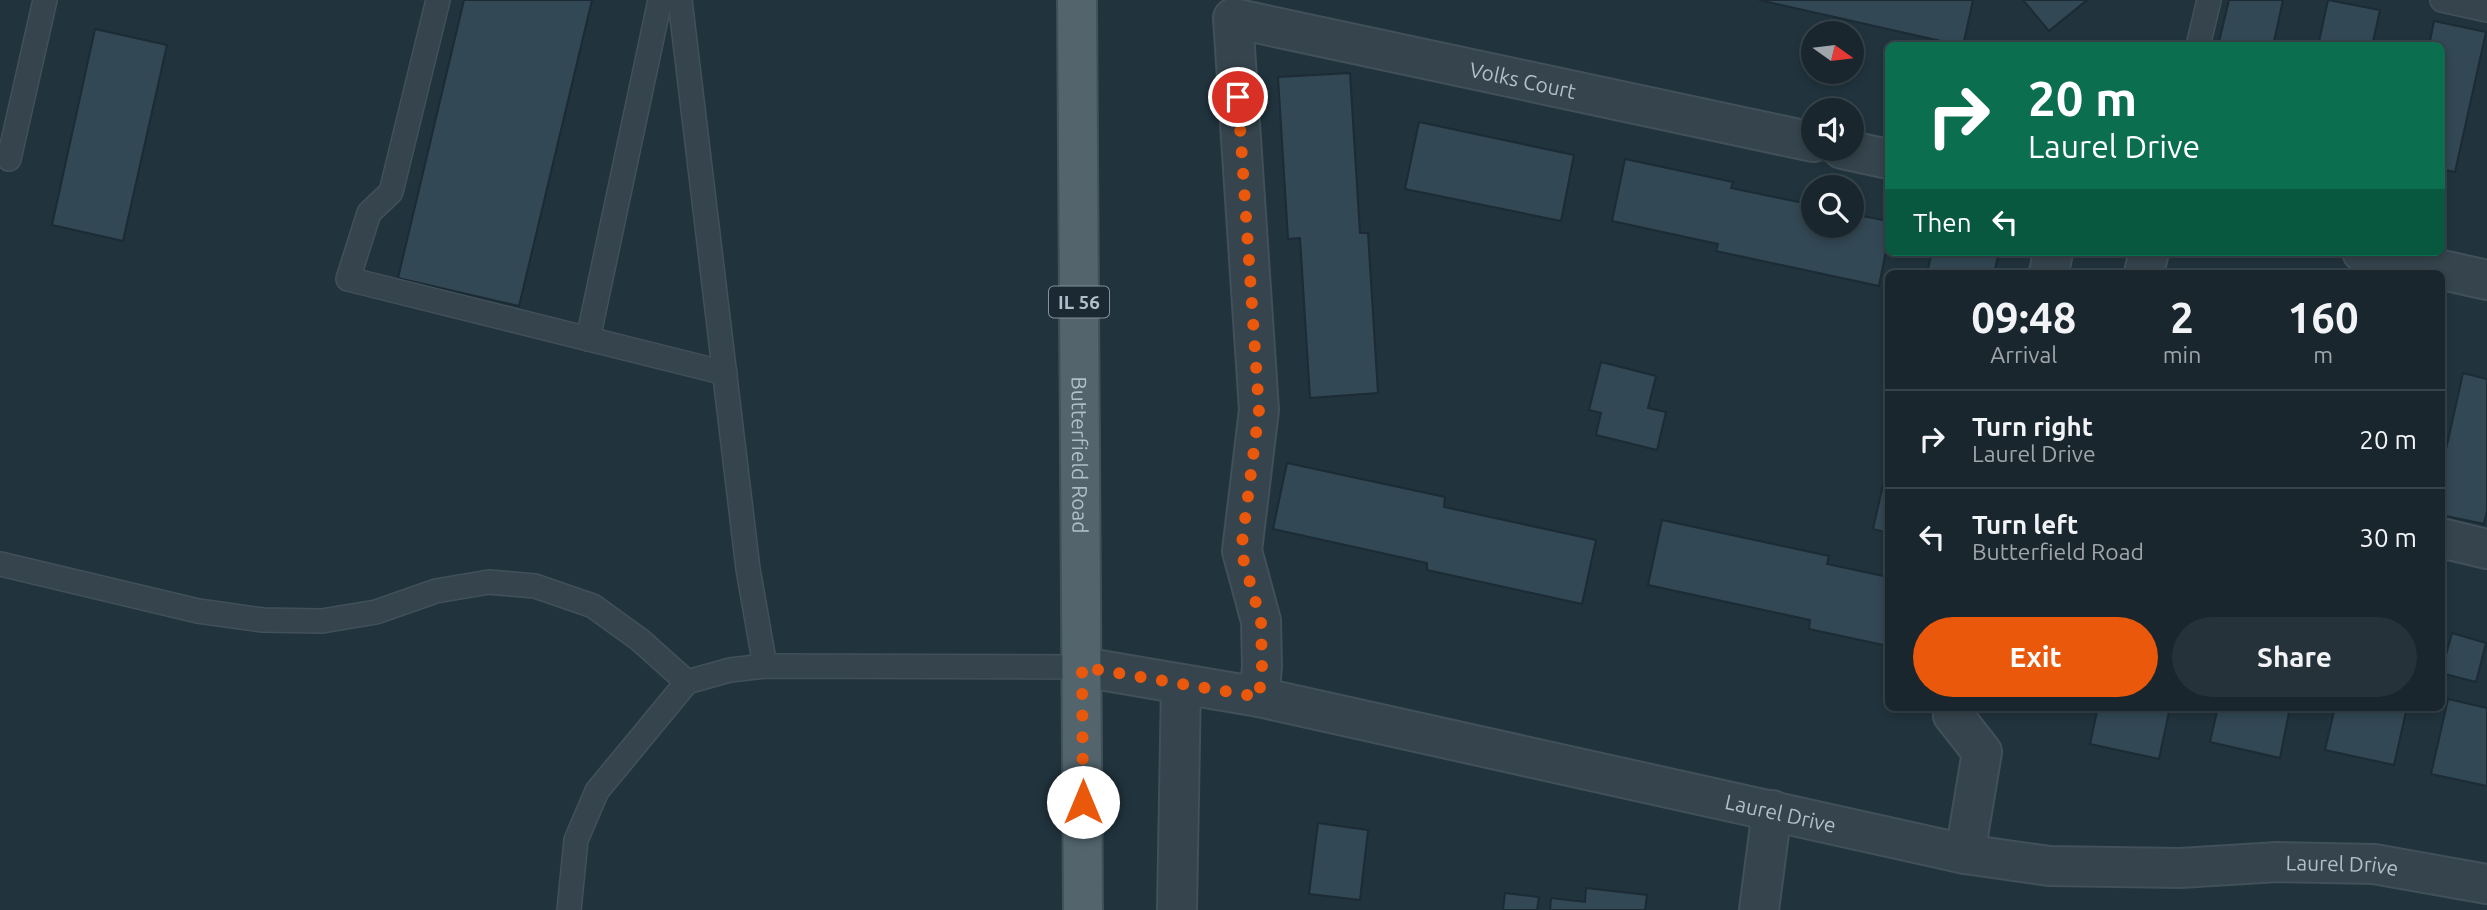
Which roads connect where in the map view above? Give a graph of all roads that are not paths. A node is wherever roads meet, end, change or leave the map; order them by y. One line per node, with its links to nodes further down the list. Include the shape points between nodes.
1 (45, 0): 13 (lane)
2 (438, 0): 18 (lane, via 391,192 369,213 348,279)
3 (660, 0): 18 (lane)
4 (680, 0): 19 (lane)
5 (1077, 0): 24 (main road, Butterfield Road / IL 56)
6 (2209, 0): 9 (lane)
7 (2442, 0): 8 (lane)
8 (2487, 10)
9 (2199, 42)
10 (1801, 139): 27 (street, Volks Court, via 1233,18 1259,410 1241,551 1261,621)
11 (1864, 154): 12 (street)
12 (1885, 158)
13 (9, 159)
14 (2380, 256): 15 (street)
15 (2442, 270)
16 (2445, 271): 17 (street)
17 (2487, 280)
18 (587, 339): 19 (lane)
19 (725, 373): 23 (lane, via 748,569)
20 (2445, 539): 21 (street)
21 (2487, 549)
22 (0, 564): 25 (lane, via 198,611 263,620 323,621 362,615 436,591 489,582 535,586 593,606)
23 (765, 666): 24 (lane); 25 (lane)
24 (1082, 667): 26 (street, Laurel Drive); 33 (main road, Butterfield Road / IL 56)
25 (687, 682): 32 (lane, via 597,791 576,841)
26 (1181, 684): 27 (street, Laurel Drive); 34 (street)
27 (1259, 697): 29 (street, Laurel Drive)
28 (1954, 711): 30 (street, via 1982,752)
29 (1772, 810): 30 (street, Laurel Drive); 35 (street)
30 (1965, 854): 31 (street, Laurel Drive, via 2062,866 2374,864)
31 (2487, 884)
32 (569, 910)
33 (1083, 910)
34 (1177, 910)
35 (1759, 910)

